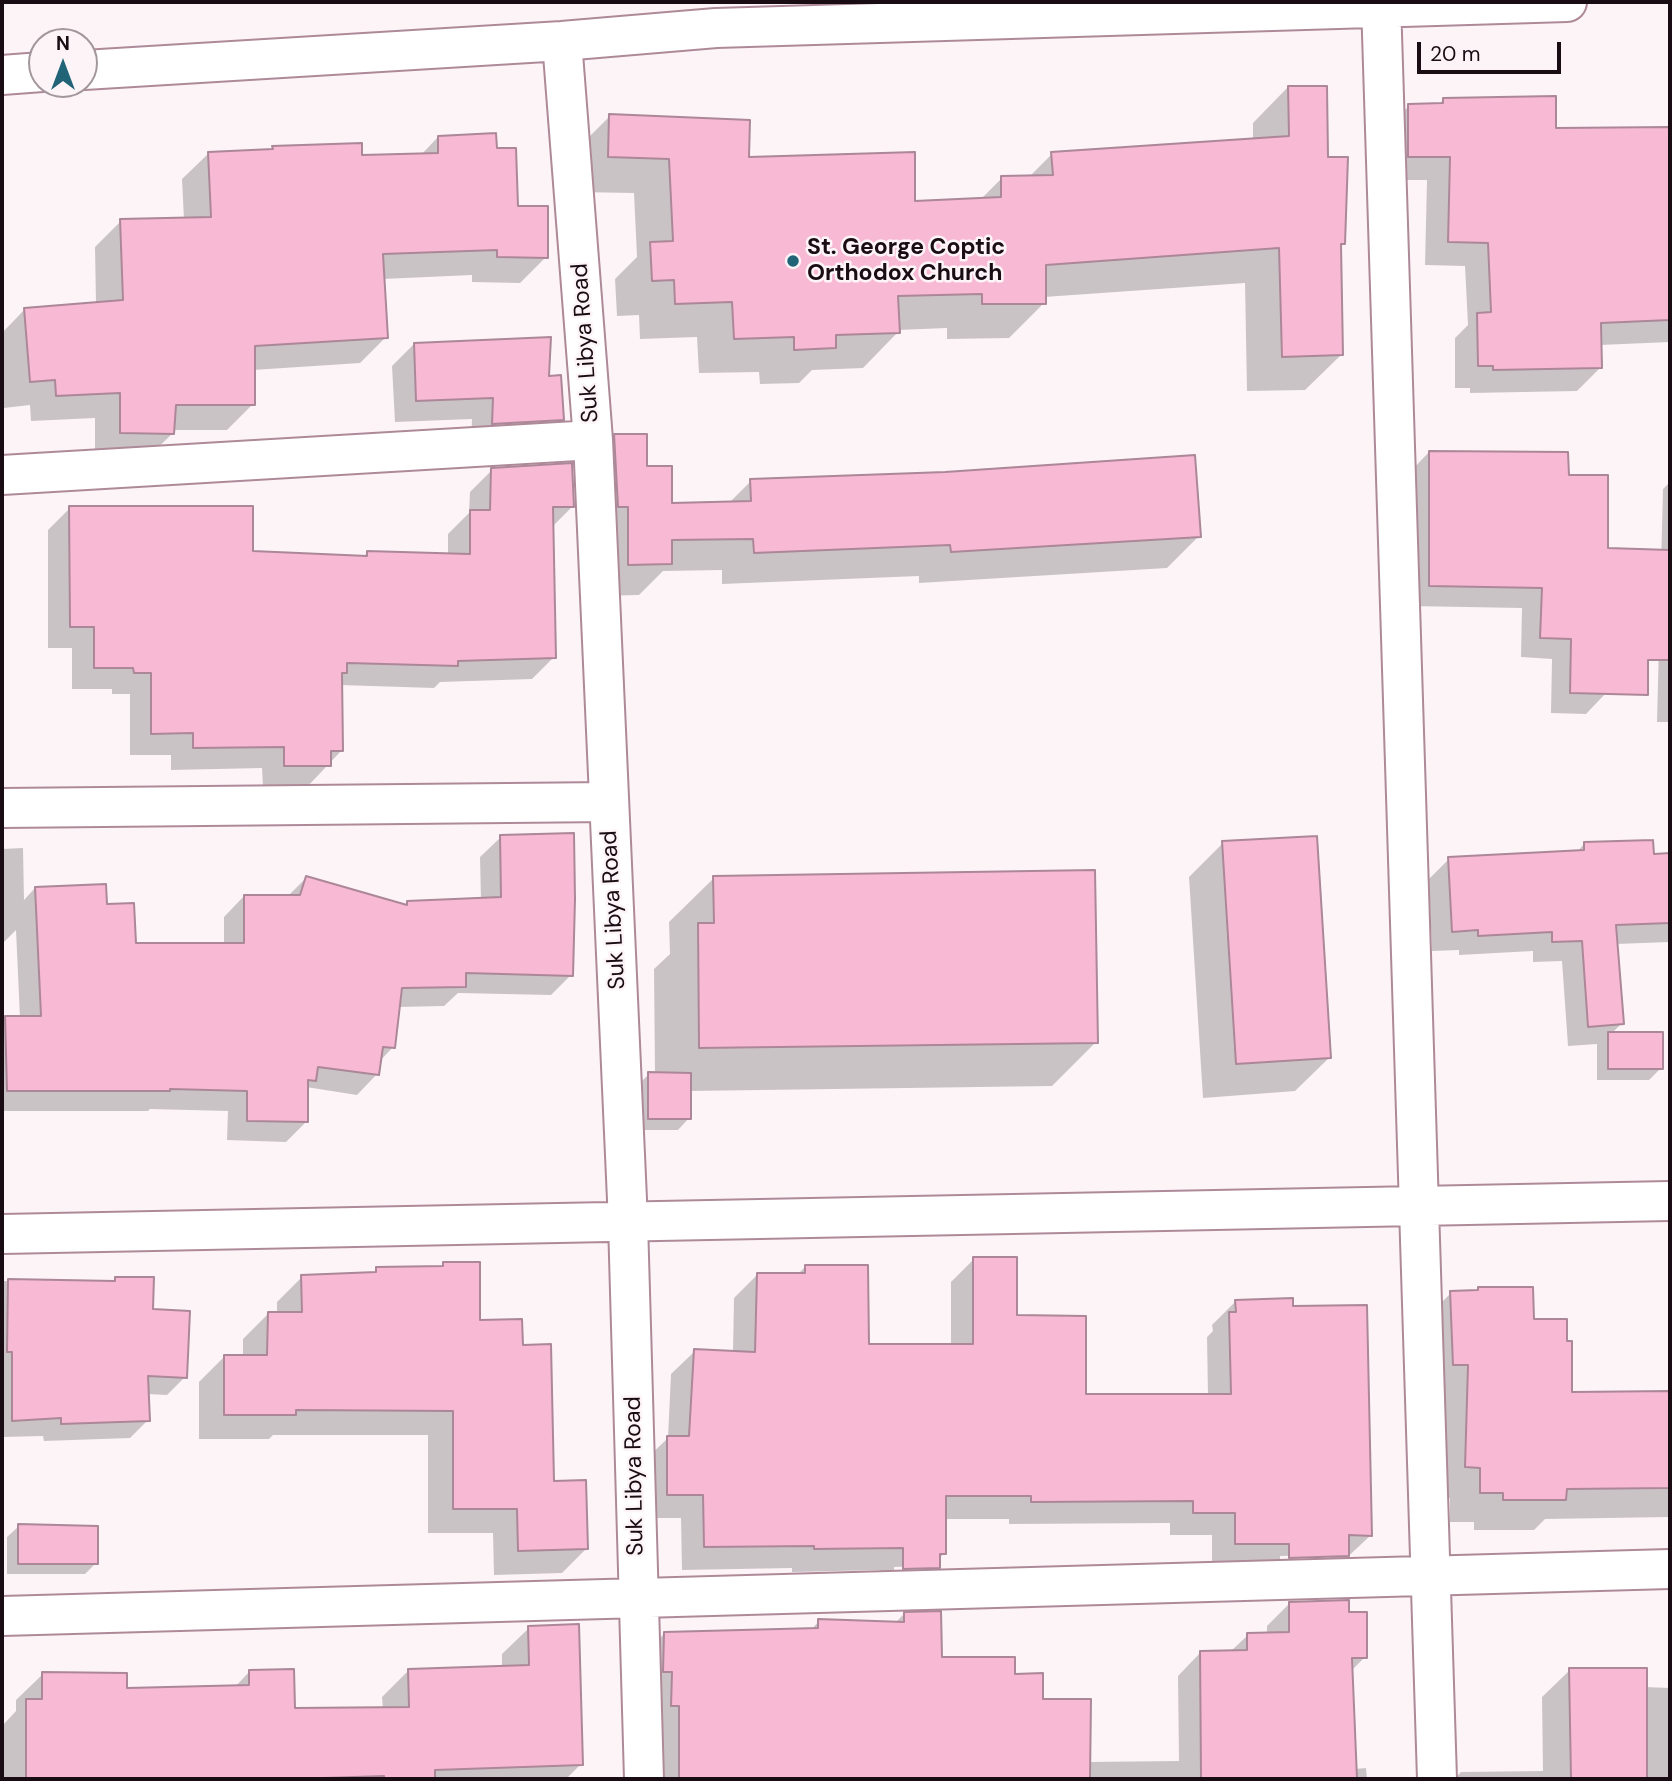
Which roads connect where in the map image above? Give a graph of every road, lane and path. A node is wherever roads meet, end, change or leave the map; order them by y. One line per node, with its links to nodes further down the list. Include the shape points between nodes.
1 (1381, 2): 13 (street)
2 (1567, 2): 3 (street)
3 (717, 15): 4 (street)
4 (562, 41): 5 (street); 8 (street, Suk Libya Road)
5 (98, 69)
6 (28, 73): 7 (street)
7 (2, 75)
8 (593, 440): 9 (street); 10 (street, Suk Libya Road)
9 (2, 475)
10 (609, 802): 11 (street); 14 (street, Suk Libya Road)
11 (2, 808)
12 (1670, 1201): 13 (street)
13 (1418, 1206): 14 (street); 17 (street)
14 (628, 1222): 15 (street); 18 (street, Suk Libya Road)
15 (2, 1234)
16 (1670, 1569): 17 (street)
17 (1430, 1576): 18 (street); 21 (street)
18 (638, 1598): 19 (street); 20 (street, Suk Libya Road)
19 (2, 1616)
20 (644, 1779)
21 (1437, 1779)

